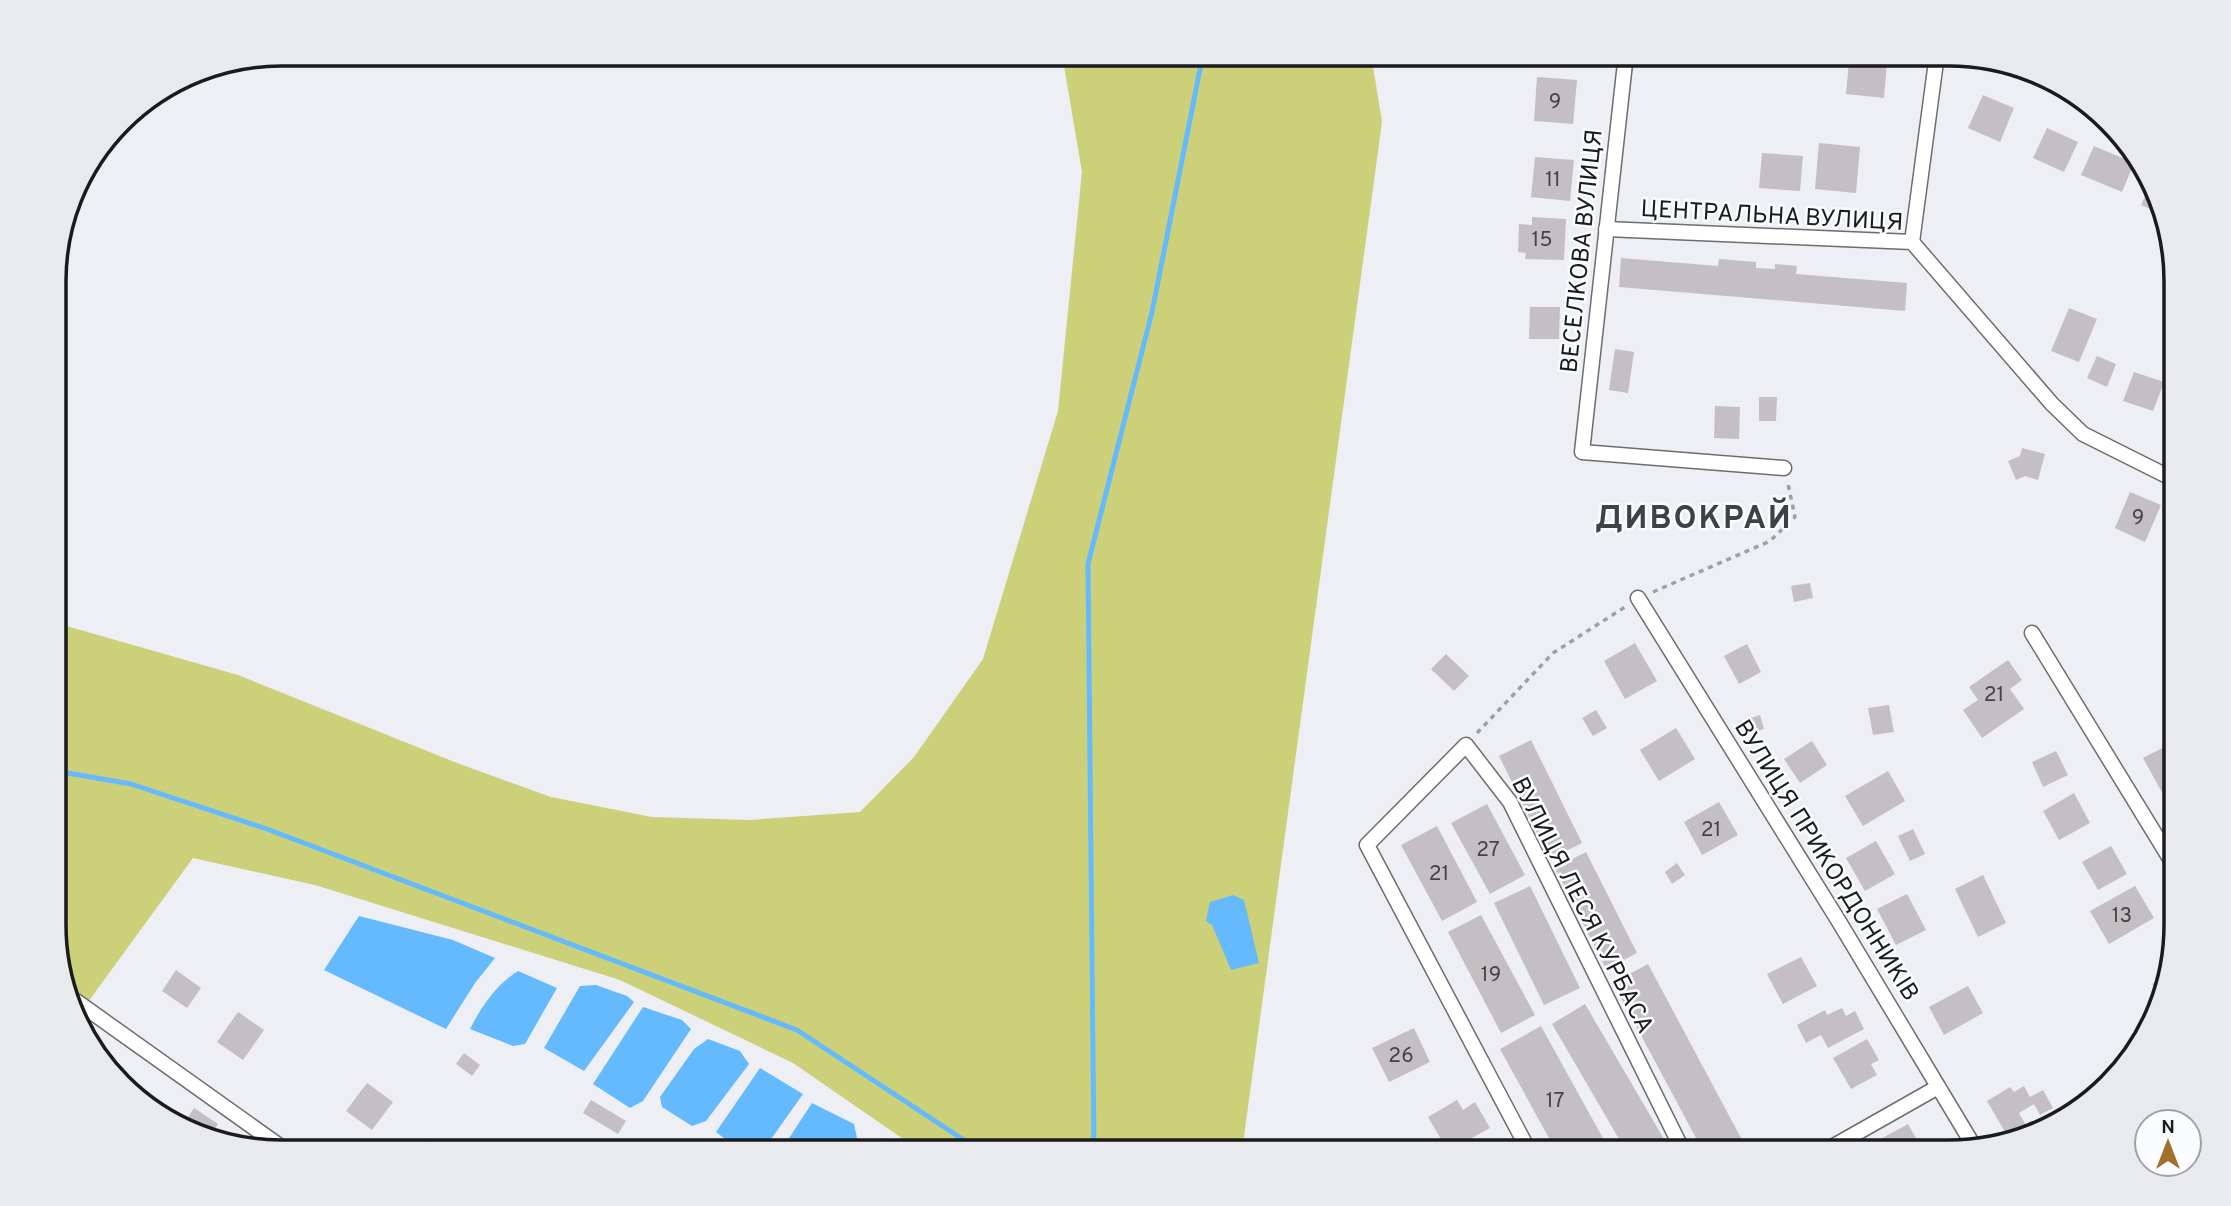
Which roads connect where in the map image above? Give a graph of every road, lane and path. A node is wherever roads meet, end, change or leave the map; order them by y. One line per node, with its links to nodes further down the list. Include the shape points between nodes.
1 (1625, 66): 3 (street, ВЕСЕЛКОВА ВУЛИЦЯ)
2 (1935, 66): 4 (street)
3 (1606, 229): 4 (street, ЦЕНТРАЛЬНА ВУЛИЦЯ); 5 (street, ВЕСЕЛКОВА ВУЛИЦЯ, via 1582,452)
4 (1912, 242): 6 (street, ЦЕНТРАЛЬНА ВУЛИЦЯ, via 2083,434)
5 (1784, 468)
6 (2164, 474)
7 (1638, 598): 11 (street, ВУЛИЦЯ ПРИКОРДОННИКІВ)
8 (2032, 633): 9 (street)
9 (2164, 849)
10 (83, 1007): 13 (street)
11 (1938, 1087): 12 (street, ВУЛИЦЯ ПРИКОРДОННИКІВ); 16 (street)
12 (1969, 1138)
13 (270, 1139)
14 (1523, 1139): 15 (street, ВУЛИЦЯ ЛЕСЯ КУРБАСА, via 1367,845 1466,744 1510,802)
15 (1678, 1139)
16 (1846, 1139)

